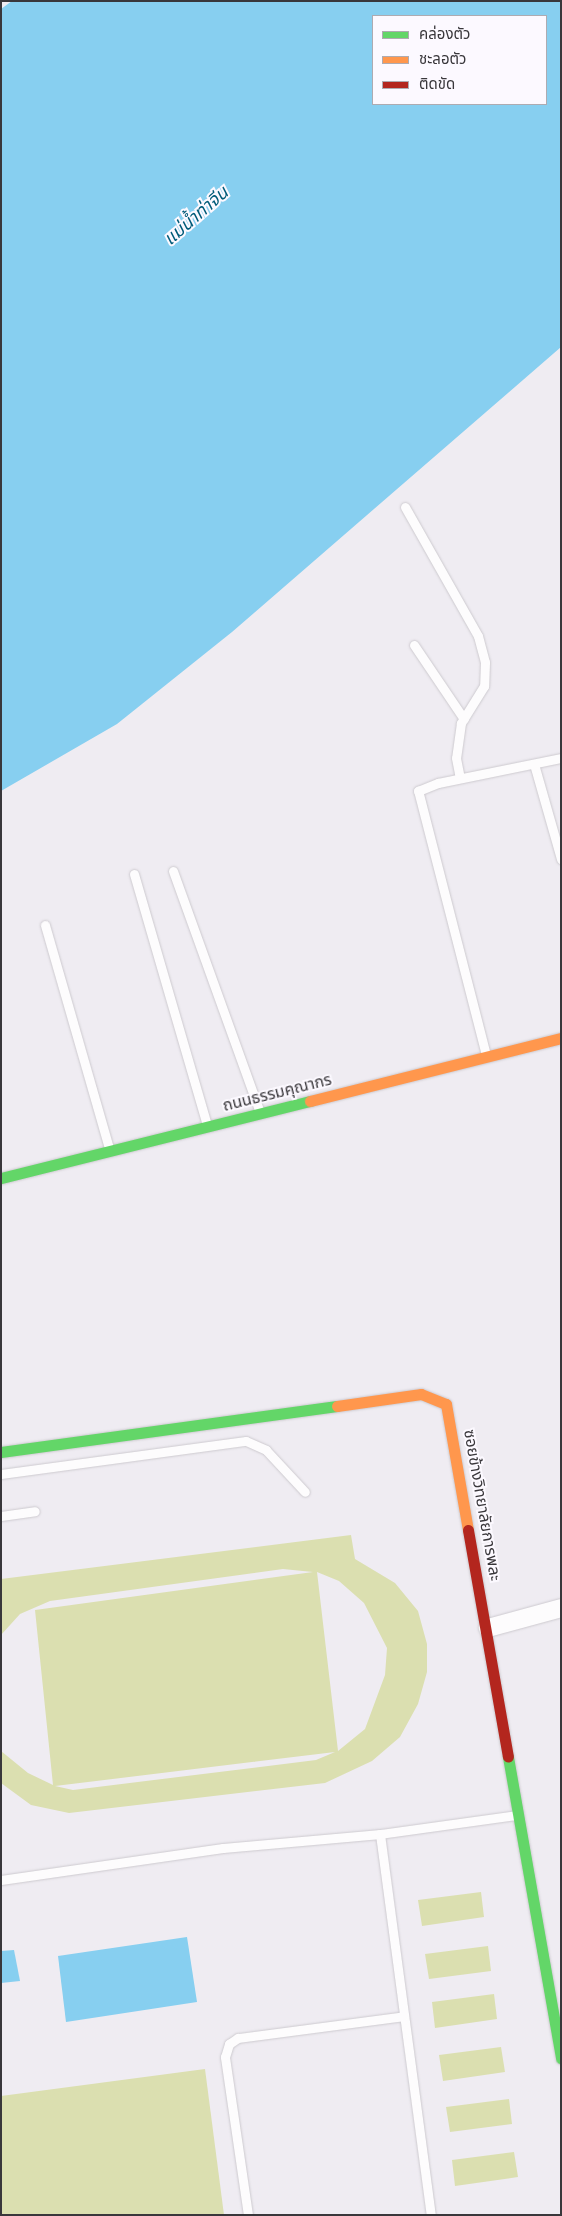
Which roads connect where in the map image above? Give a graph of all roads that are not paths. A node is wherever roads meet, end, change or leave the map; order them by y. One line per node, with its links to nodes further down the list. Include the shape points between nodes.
1 (405, 507): 3 (lane, via 478,636 485,662 484,686)
2 (414, 645): 3 (lane)
3 (464, 719): 6 (lane, via 456,758)
4 (561, 758): 5 (lane)
5 (534, 764): 6 (lane); 7 (lane)
6 (460, 778): 12 (lane, via 424,787 418,791 418,804)
7 (561, 859)
8 (173, 871): 13 (lane)
9 (134, 874): 14 (lane)
10 (45, 925): 15 (lane)
11 (561, 1038): 12 (street, ถนนธรรมคุณากร)
12 (486, 1058): 13 (street, ถนนธรรมคุณากร)
13 (260, 1113): 14 (street, ถนนธรรมคุณากร)
14 (207, 1126): 15 (street, ถนนธรรมคุณากร)
15 (109, 1150): 16 (street, ถนนธรรมคุณากร)
16 (1, 1178)
17 (1, 1452): 23 (street, ซอยข้างวิทยาลัยการพละ, via 421,1394 440,1398 451,1416)
18 (1, 1474): 19 (lane, via 246,1441 266,1450)
19 (305, 1492)
20 (35, 1511): 21 (lane)
21 (1, 1516)
22 (561, 1608): 23 (street)
23 (488, 1628): 24 (street, ซอยข้างวิทยาลัยการพละ)
24 (520, 1814): 25 (lane); 27 (street, ซอยข้างวิทยาลัยการพละ)
25 (380, 1834): 26 (lane, via 223,1848); 28 (lane)
26 (1, 1880)
27 (555, 1979): 29 (street, ซอยข้างวิทยาลัยการพละ)
28 (404, 2016): 30 (lane, via 238,2038 229,2044 225,2057); 31 (lane)
29 (561, 2058)
30 (248, 2215)
31 (431, 2215)

